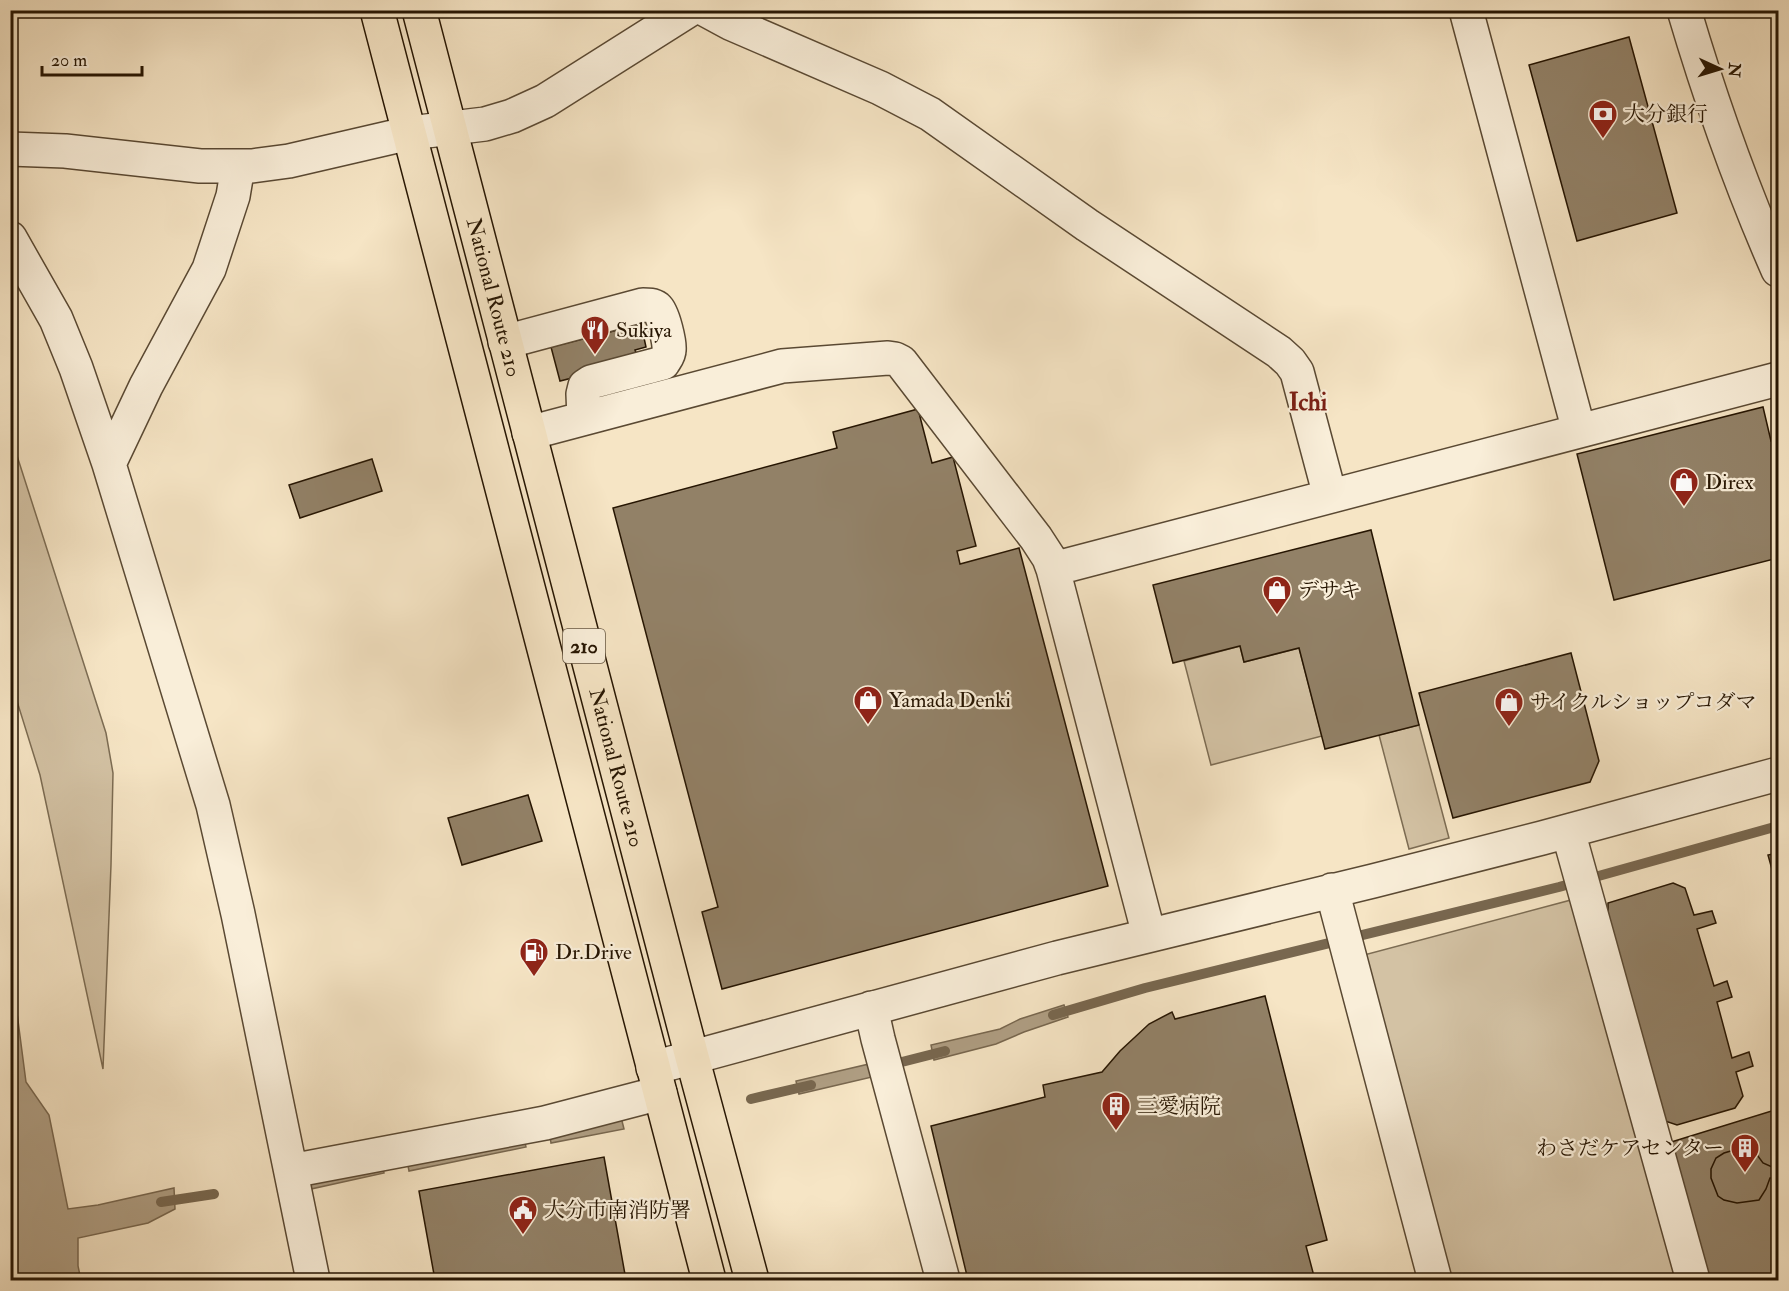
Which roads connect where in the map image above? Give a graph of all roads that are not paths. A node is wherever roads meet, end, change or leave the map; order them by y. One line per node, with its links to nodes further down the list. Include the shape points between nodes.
1 (376, 10): 8 (highway, National Route 210 / 210)
2 (689, 10): 7 (street, via 529,109 485,124)
3 (706, 10): 19 (street, via 930,114 1279,352 1297,372)
4 (1466, 10): 16 (street)
5 (1684, 10): 12 (street, via 1732,156)
6 (421, 11): 7 (highway, National Route 210 / 210)
7 (448, 128): 8 (street); 13 (highway, National Route 210 / 210)
8 (410, 133): 10 (street, via 289,161); 27 (highway, National Route 210 / 210)
9 (10, 149): 10 (street)
10 (238, 166): 18 (street, via 233,196 209,269)
11 (10, 238): 18 (street, via 66,340)
12 (1779, 270)
13 (505, 342): 15 (street, via 643,305 658,308 670,347 668,357 663,363 585,386); 17 (highway, National Route 210 / 210)
14 (1779, 379): 16 (street)
15 (584, 418): 17 (street); 20 (street, via 782,366 895,359 913,375 1036,538)
16 (1579, 431): 19 (street)
17 (529, 433): 26 (highway, National Route 210 / 210)
18 (109, 464): 28 (street, via 213,805)
19 (1330, 496): 20 (street)
20 (1053, 570): 24 (street)
21 (1779, 774): 22 (street)
22 (1572, 845): 23 (street); 34 (street)
23 (1336, 905): 24 (street); 33 (street)
24 (1149, 935): 25 (street)
25 (871, 1008): 26 (street); 32 (street)
26 (692, 1057): 27 (street); 31 (highway, National Route 210 / 210)
27 (657, 1080): 28 (street, via 582,1115); 30 (highway, National Route 210 / 210)
28 (291, 1171): 29 (street)
29 (313, 1281)
30 (709, 1281)
31 (752, 1281)
32 (943, 1281)
33 (1435, 1281)
34 (1693, 1281)

